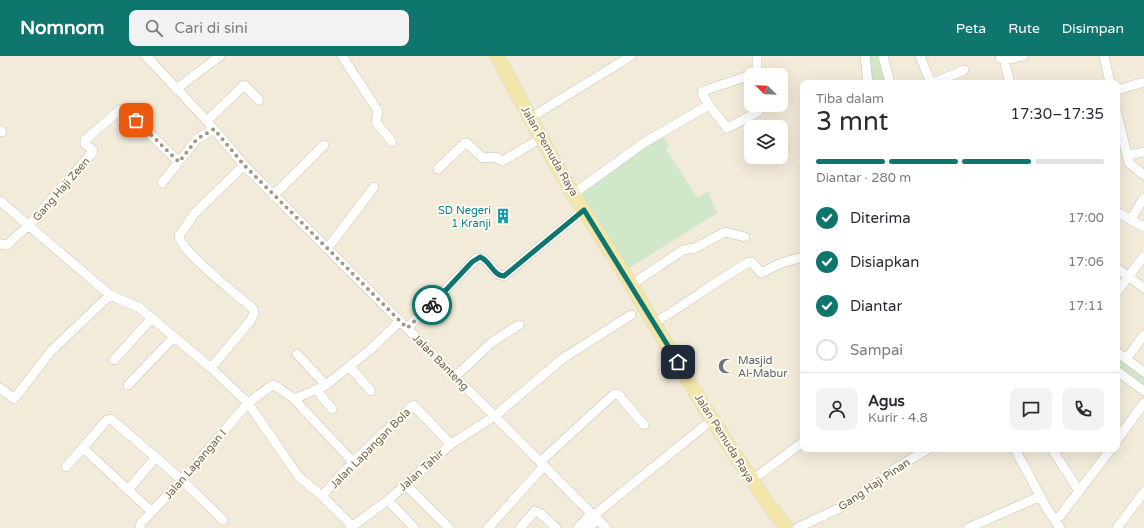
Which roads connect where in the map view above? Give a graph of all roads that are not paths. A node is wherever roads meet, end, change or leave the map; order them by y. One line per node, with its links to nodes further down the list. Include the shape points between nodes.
1 (146, 56): 24 (street, Jalan Banteng)
2 (220, 56): 24 (street)
3 (342, 56): 33 (street, via 378,110 376,122)
4 (498, 56): 28 (main road, Jalan Pemuda Raya)
5 (631, 56): 28 (street)
6 (757, 56): 13 (street)
7 (865, 56): 16 (street)
8 (883, 56): 17 (street)
9 (920, 56): 18 (street)
10 (1023, 56): 12 (street)
11 (1104, 56): 21 (street)
12 (1001, 57): 20 (street)
13 (757, 68)
14 (964, 70): 19 (street)
15 (744, 78): 26 (street, via 703,91 702,94)
16 (868, 80)
17 (889, 80)
18 (931, 80)
19 (939, 80)
20 (1009, 80)
21 (1109, 80)
22 (1144, 82): 23 (street)
23 (1120, 89)
24 (176, 90): 29 (street, Jalan Banteng)
25 (259, 100): 29 (street, via 244,85)
26 (709, 106): 27 (street, via 727,128); 43 (street, via 645,142)
27 (758, 112)
28 (530, 118): 32 (main road, Jalan Pemuda Raya)
29 (207, 120): 31 (street, Jalan Banteng)
30 (1120, 126): 36 (street)
31 (214, 129): 37 (street, via 197,139); 38 (street, Jalan Banteng)
32 (541, 138): 39 (street, via 503,161 495,157 483,158 465,143); 43 (main road, Jalan Pemuda Raya)
33 (392, 142)
34 (324, 145): 44 (street)
35 (1144, 152): 36 (street)
36 (1127, 155): 40 (street, via 1129,163)
37 (179, 162): 41 (street); 50 (street, Gang Haji Zeen, via 126,110 121,109 85,141 93,150 92,153)
38 (244, 165): 44 (street, Jalan Banteng); 76 (street, via 194,214 179,236 180,242 191,254 253,309 254,313)
39 (438, 169)
40 (1144, 175)
41 (162, 183)
42 (374, 187): 54 (street)
43 (573, 194): 47 (main road, Jalan Pemuda Raya)
44 (273, 196): 54 (street, Jalan Banteng)
45 (1144, 198): 49 (street)
46 (0, 201): 50 (street)
47 (584, 210): 59 (main road, Jalan Pemuda Raya); 68 (street, via 504,276 498,274 484,259 478,258)
48 (1120, 214): 49 (street)
49 (1131, 219): 51 (street)
50 (29, 225): 53 (street, via 7,245); 62 (street)
51 (1144, 227)
52 (745, 237): 59 (street, via 725,232 695,248 683,250)
53 (0, 244)
54 (327, 249): 65 (street, Jalan Banteng)
55 (1144, 256): 58 (street)
56 (800, 258): 66 (street, via 781,263 761,273 751,262)
57 (1120, 270): 58 (street)
58 (1130, 277): 60 (street); 61 (street)
59 (632, 285): 66 (main road, Jalan Pemuda Raya)
60 (1144, 288)
61 (1120, 289)
62 (110, 295): 64 (street, via 140,308); 82 (street, via 51,351 14,399)
63 (631, 314): 90 (street, Jalan Tahir, via 562,360)
64 (151, 319): 70 (street); 74 (street)
65 (400, 321): 68 (street, Jalan Banteng); 75 (street)
66 (654, 323): 91 (main road, Jalan Pemuda Raya)
67 (519, 325): 79 (street, via 492,342)
68 (407, 328): 79 (street, Jalan Banteng)
69 (1144, 335): 73 (street)
70 (174, 337): 76 (street); 80 (street)
71 (297, 354): 81 (street)
72 (1120, 354): 73 (street)
73 (1126, 359): 77 (street)
74 (114, 360)
75 (350, 367): 81 (street); 84 (street)
76 (211, 368): 87 (street)
77 (1144, 372)
78 (1120, 373): 85 (street)
79 (455, 377): 90 (street, Jalan Banteng)
80 (128, 385)
81 (326, 385): 83 (street)
82 (0, 388)
83 (316, 389): 86 (street); 89 (street)
84 (371, 391)
85 (1144, 391)
86 (293, 398): 87 (street, Jalan Lapangan I, via 271,386); 102 (street)
87 (248, 403): 105 (street, Jalan Lapangan I); 111 (street, via 291,467)
88 (1144, 403): 93 (street)
89 (332, 409)
90 (495, 416): 94 (street, Jalan Tahir); 103 (street, Jalan Banteng)
91 (713, 419): 106 (main road, Jalan Pemuda Raya); 115 (street)
92 (644, 425): 103 (street, via 618,394 614,394)
93 (1120, 436)
94 (450, 444): 102 (street, Jalan Lapangan Bola, via 413,405); 107 (street, Jalan Tahir)
95 (800, 444): 106 (street)
96 (83, 448): 101 (street, via 109,418); 104 (street); 108 (street)
97 (923, 452): 129 (street, Gang Haji Pinan, via 893,470 846,505)
98 (1017, 452): 112 (street)
99 (1054, 452): 109 (street)
100 (1109, 452): 109 (street)
101 (156, 457): 105 (street); 108 (street)
102 (353, 462): 111 (street, Jalan Lapangan Bola)
103 (542, 464): 115 (street, Jalan Banteng); 123 (street)
104 (66, 467)
105 (182, 480): 114 (street, Jalan Lapangan I); 117 (street)
106 (752, 480): 119 (main road, Jalan Pemuda Raya)
107 (406, 484): 113 (street, Jalan Tahir); 122 (street)
108 (128, 490): 114 (street)
109 (1079, 491): 116 (street)
110 (1144, 492): 132 (street)
111 (322, 496): 120 (street)
112 (1041, 496): 130 (street); 131 (street)
113 (388, 500): 120 (street, Jalan Tahir); 121 (street)
114 (152, 512): 118 (street, Jalan Lapangan I)
115 (594, 516): 126 (street); 127 (street); 128 (street, Jalan Banteng)
116 (1060, 516)
117 (223, 520)
118 (140, 526)
119 (781, 526)
120 (351, 527)
121 (414, 528)
122 (449, 528)
123 (488, 528)
124 (520, 528): 125 (street, via 535,512 540,513)
125 (556, 528)
126 (578, 528)
127 (589, 528)
128 (606, 528)
129 (797, 528)
130 (968, 528)
131 (1060, 528)
132 (1117, 528)

